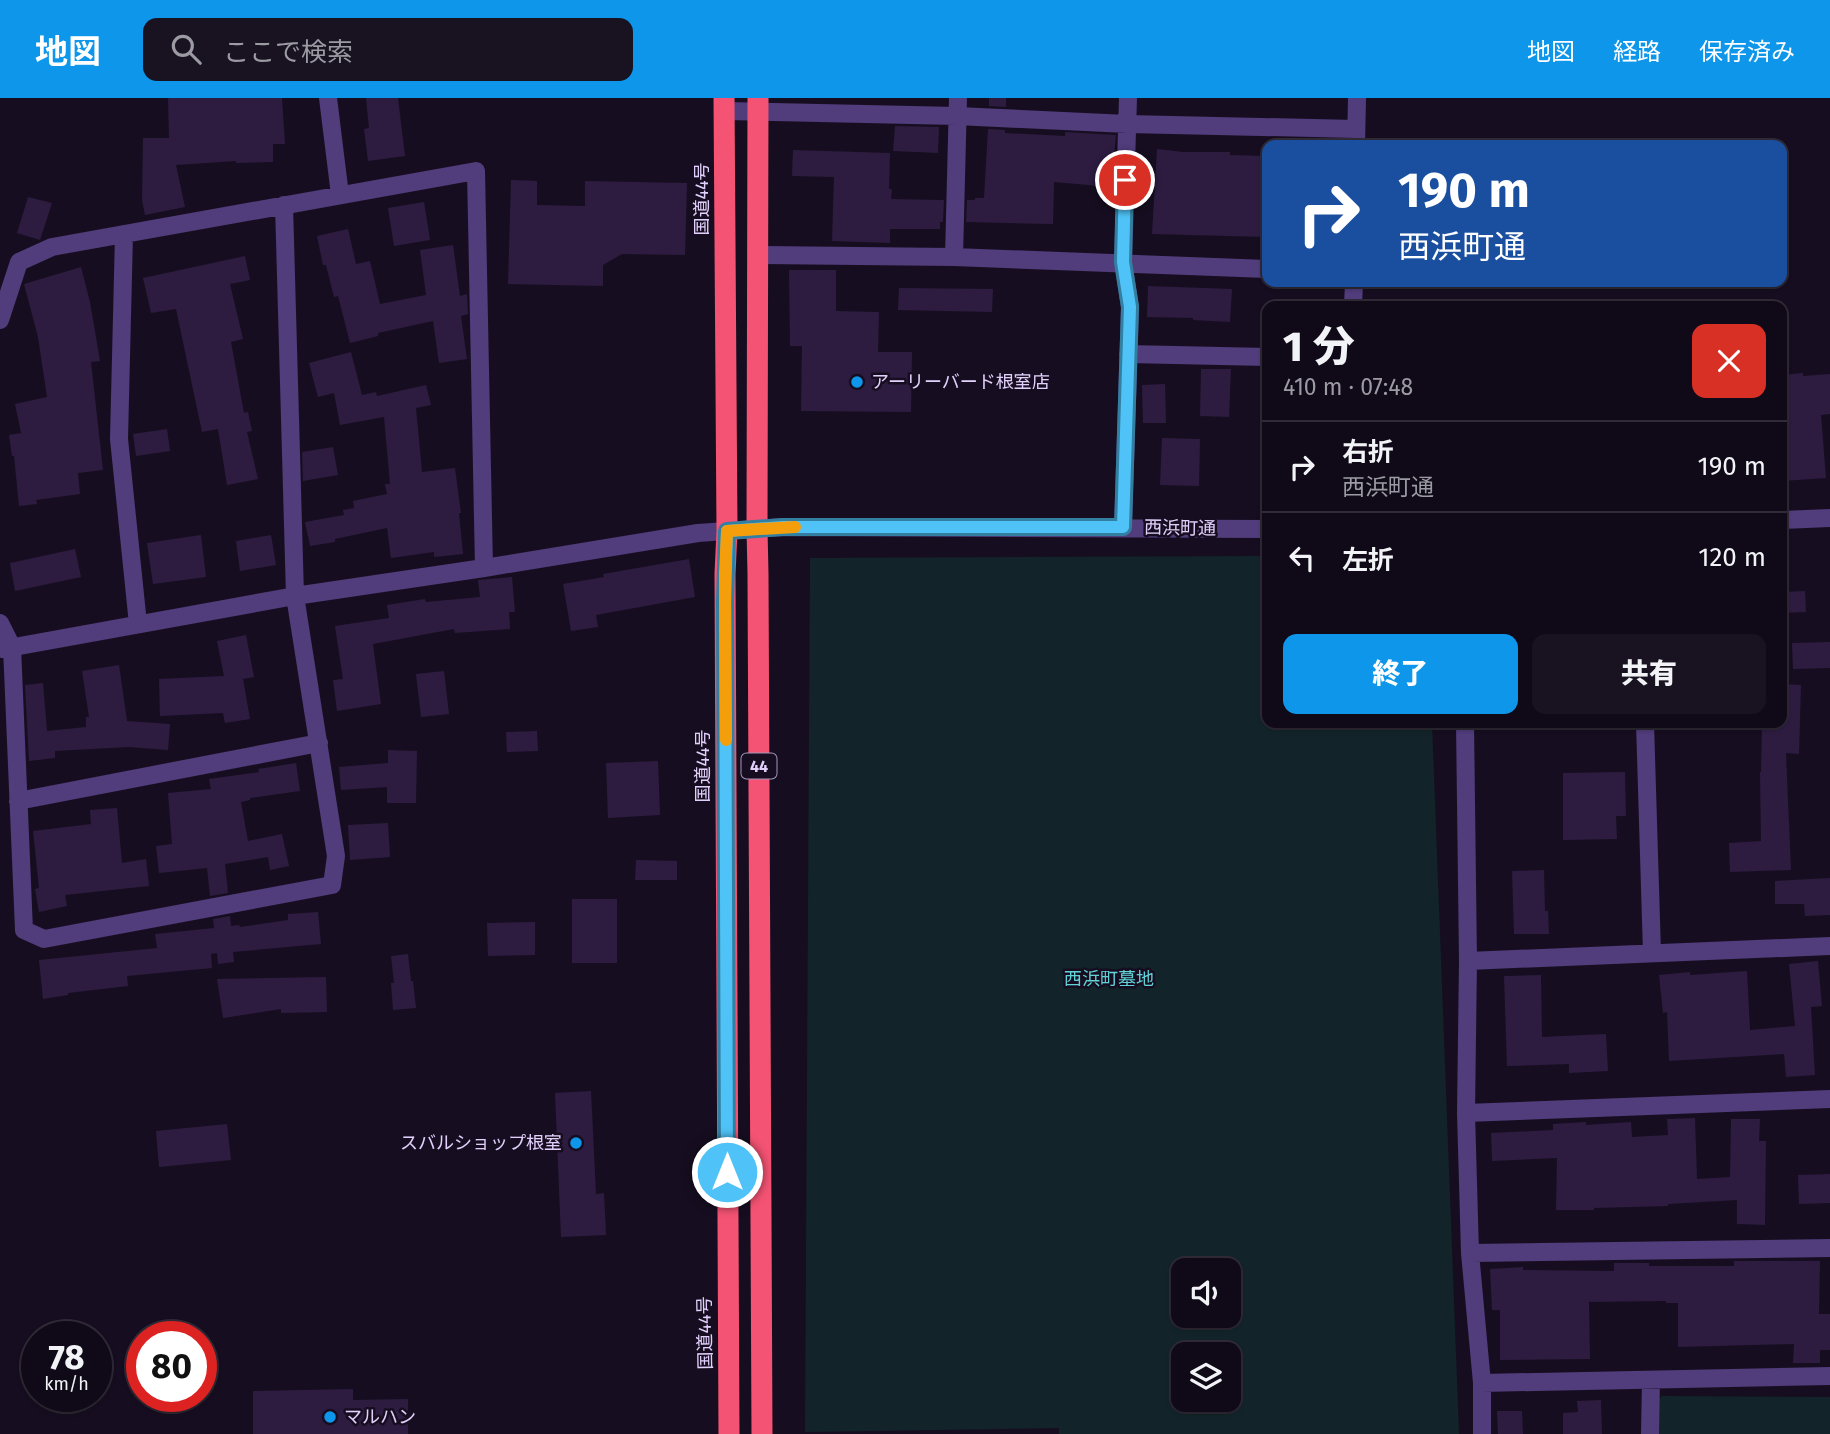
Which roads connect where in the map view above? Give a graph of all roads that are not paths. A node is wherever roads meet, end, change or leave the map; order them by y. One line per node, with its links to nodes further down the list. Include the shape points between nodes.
1 (328, 98): 10 (street)
2 (958, 98): 7 (street)
3 (1128, 98): 8 (street)
4 (1357, 98): 9 (street)
5 (724, 105): 6 (street); 25 (highway, 国道44号 / 44)
6 (758, 105): 7 (street); 13 (highway, 44)
7 (957, 116): 8 (street); 14 (street)
8 (1126, 124): 9 (street); 15 (street)
9 (1356, 137)
10 (340, 195): 11 (street); 26 (street, via 476,171)
11 (284, 205): 12 (street); 27 (street)
12 (124, 234): 17 (street, via 52,247 19,262); 29 (street, via 119,439)
13 (758, 255): 14 (street); 23 (highway, 44)
14 (954, 257): 15 (street)
15 (1123, 262): 16 (street); 18 (street, via 1130,307)
16 (1262, 269)
17 (0, 320)
18 (1128, 354): 19 (street); 22 (street)
19 (1262, 357)
20 (1830, 518): 21 (street)
21 (1787, 520)
22 (1123, 527): 23 (street, 西浜町通); 24 (street, 西浜町通)
23 (757, 529): 25 (street, 西浜町通); 46 (highway, 44)
24 (1262, 529)
25 (727, 531): 26 (street, 西浜町通); 45 (highway, 国道44号 / 44)
26 (484, 568): 27 (street, 西浜町通)
27 (295, 596): 29 (street, 西浜町通); 33 (street)
28 (0, 623): 30 (street)
29 (138, 624): 30 (street, 西浜町通)
30 (6, 648): 34 (street)
31 (1465, 728): 37 (street)
32 (1645, 728): 36 (street)
33 (318, 743): 34 (street); 34 (street, via 336,856 332,885 267,898 44,939 24,930)
34 (19, 801)
35 (1830, 946): 36 (street)
36 (1652, 953): 37 (street)
37 (1468, 961): 39 (street)
38 (1830, 1099): 39 (street)
39 (1466, 1113): 41 (street)
40 (1830, 1248): 41 (street)
41 (1470, 1253): 44 (street)
42 (1830, 1376): 43 (street)
43 (1651, 1380): 44 (street); 48 (street)
44 (1482, 1383): 47 (street)
45 (729, 1434)
46 (762, 1434)
47 (1482, 1434)
48 (1650, 1434)

